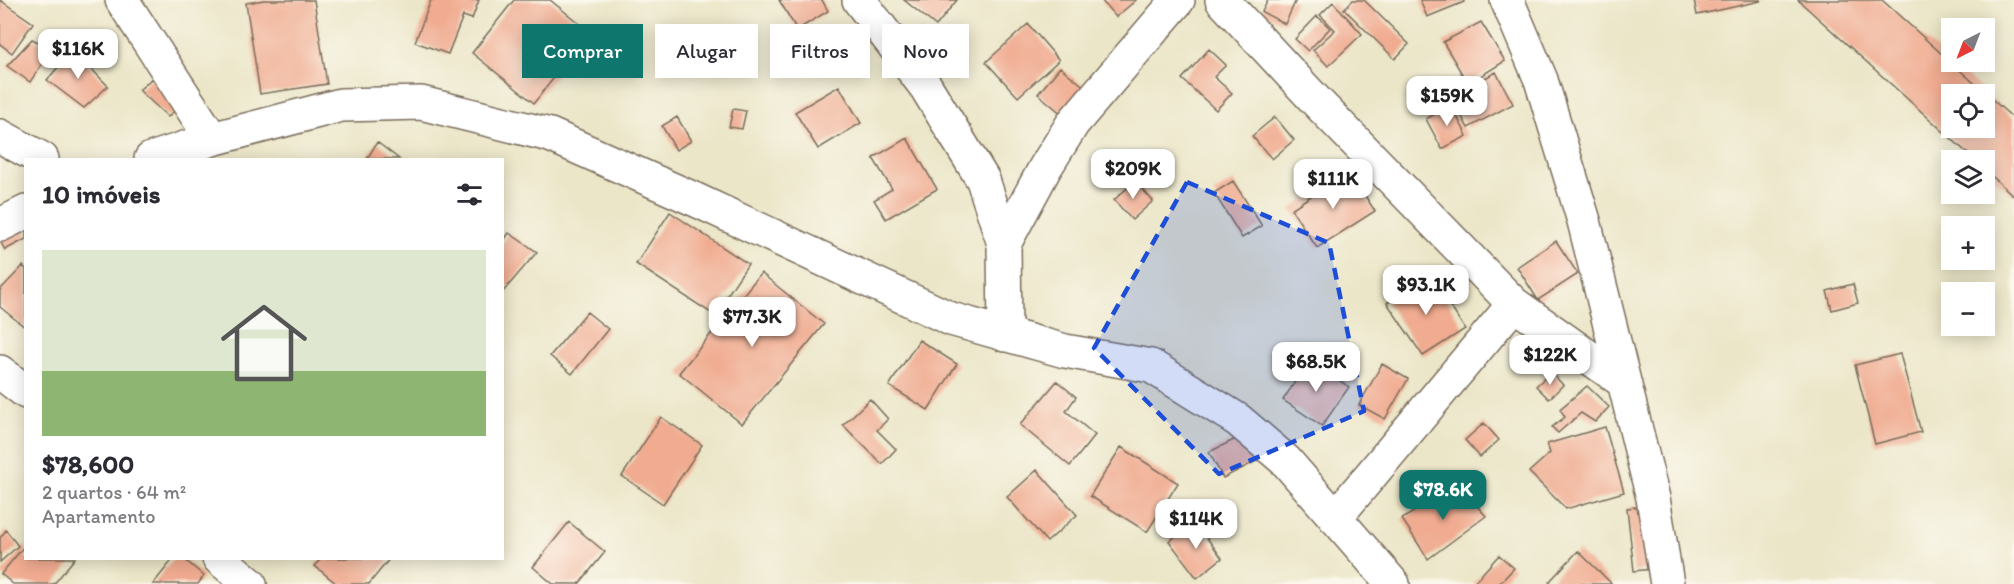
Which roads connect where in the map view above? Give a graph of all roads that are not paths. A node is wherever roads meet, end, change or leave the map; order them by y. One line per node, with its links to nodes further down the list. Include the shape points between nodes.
1 (122, 0): 7 (street)
2 (859, 0): 12 (street, via 926,87 983,180)
3 (1178, 0): 12 (street, via 1073,123)
4 (1222, 0): 13 (street)
5 (1507, 0): 16 (street, via 1541,80 1584,221)
6 (0, 136): 8 (street)
7 (212, 139): 9 (street); 14 (street, via 341,105 421,103 550,135 951,320)
8 (40, 158)
9 (154, 158)
10 (24, 213): 11 (street)
11 (0, 225)
12 (1004, 244): 14 (street)
13 (1514, 304): 16 (street); 18 (street)
14 (1005, 335): 18 (street, via 1065,351 1151,366 1238,420 1286,461)
15 (0, 372): 17 (street)
16 (1624, 382): 22 (street, via 1653,498)
17 (24, 390)
18 (1335, 518): 21 (street)
19 (221, 560): 20 (street)
20 (250, 584)
21 (1393, 584)
22 (1667, 584)

